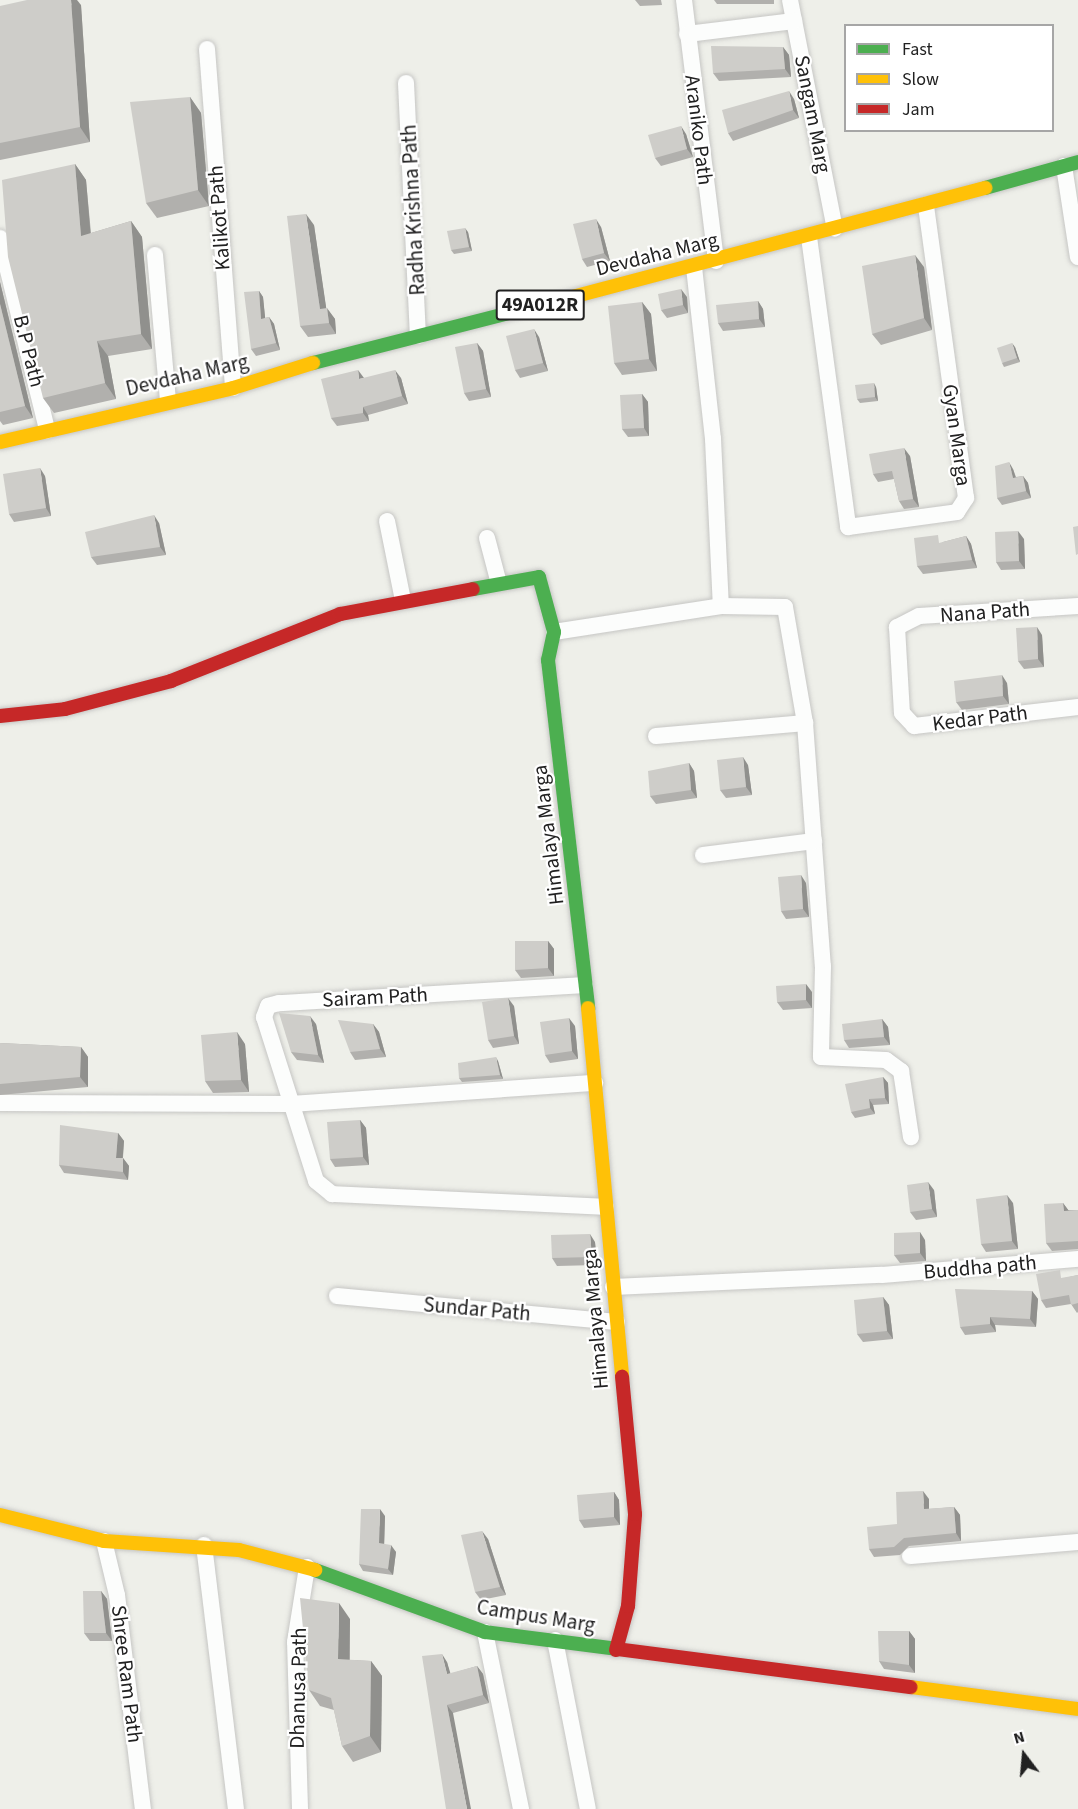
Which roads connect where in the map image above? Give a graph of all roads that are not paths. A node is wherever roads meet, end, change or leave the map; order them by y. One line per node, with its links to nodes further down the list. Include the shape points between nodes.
1 (684, 0): 4 (street, Araniko Path)
2 (790, 0): 3 (street, Sangam Marg)
3 (794, 21): 4 (street); 9 (street, Sangam Marg)
4 (687, 34): 14 (street, Araniko Path)
5 (207, 49): 17 (street, Kalikot Path)
6 (406, 83): 16 (street, Radha Krishna Path)
7 (1071, 164): 8 (street, Devdaha Marg / 49A012R); 13 (street)
8 (926, 205): 9 (street, Devdaha Marg / 49A012R); 10 (street, Gyan Marga, via 966,498 957,512 848,527)
9 (835, 229): 10 (street, Devdaha Marg / 49A012R)
10 (809, 237): 14 (street, Devdaha Marg / 49A012R)
11 (0, 238): 19 (street, B.P Path)
12 (155, 255): 18 (street)
13 (1078, 257)
14 (716, 261): 15 (street, Devdaha Marg / 49A012R)
15 (694, 267): 16 (street, Devdaha Marg / 49A012R); 25 (street, via 713,439)
16 (418, 336): 17 (street, Devdaha Marg / 49A012R)
17 (234, 387): 18 (street, Devdaha Marg / 49A012R)
18 (168, 401): 19 (street, Devdaha Marg / 49A012R)
19 (47, 430): 20 (street, Devdaha Marg / 49A012R)
20 (0, 442)
21 (387, 521): 24 (street)
22 (487, 538): 23 (street)
23 (498, 580): 24 (street, Himalaya Marga); 28 (street, Himalaya Marga, via 539,577)
24 (403, 600): 30 (street, Himalaya Marga, via 291,629 268,645 171,681 65,709)
25 (721, 606): 28 (street); 31 (street, via 785,607)
26 (1078, 606): 27 (street, Nana Path, via 919,616)
27 (897, 627): 29 (street, Kedar Path, via 905,722 914,726)
28 (554, 632): 35 (street, Himalaya Marga, via 548,660)
29 (1078, 707)
30 (0, 716)
31 (805, 723): 32 (street); 33 (street)
32 (656, 736)
33 (814, 841): 34 (street); 39 (street, via 823,966 821,1057 886,1060 901,1071)
34 (703, 855)
35 (585, 986): 36 (street, Himalaya Marga); 38 (street, Sairam Path, via 267,1006 264,1017)
36 (595, 1083): 38 (street); 40 (street, Himalaya Marga)
37 (0, 1103): 38 (street)
38 (291, 1104): 40 (street, Sairam Path, via 316,1181 332,1194)
39 (911, 1137)
40 (606, 1207): 42 (street, Himalaya Marga)
41 (1078, 1259): 42 (street, Buddha path, via 882,1275)
42 (613, 1287): 44 (street, Himalaya Marga)
43 (337, 1296): 44 (street, Sundar Path)
44 (617, 1322): 53 (street, Himalaya Marga, via 635,1514 628,1606)
45 (0, 1515): 46 (street, Campus Marg)
46 (104, 1541): 48 (street, Campus Marg); 55 (street, Shree Ram Path, via 117,1595)
47 (1078, 1542): 49 (street)
48 (204, 1545): 50 (street, Campus Marg); 56 (street)
49 (910, 1556)
50 (307, 1567): 51 (street, Campus Marg); 57 (street, Dhanusa Path, via 295,1642)
51 (485, 1632): 52 (street, Campus Marg); 58 (street)
52 (555, 1640): 53 (street, Campus Marg); 59 (street)
53 (616, 1650): 54 (street, Campus Marg)
54 (1078, 1709)
55 (143, 1809)
56 (236, 1809)
57 (300, 1809)
58 (521, 1809)
59 (588, 1809)

